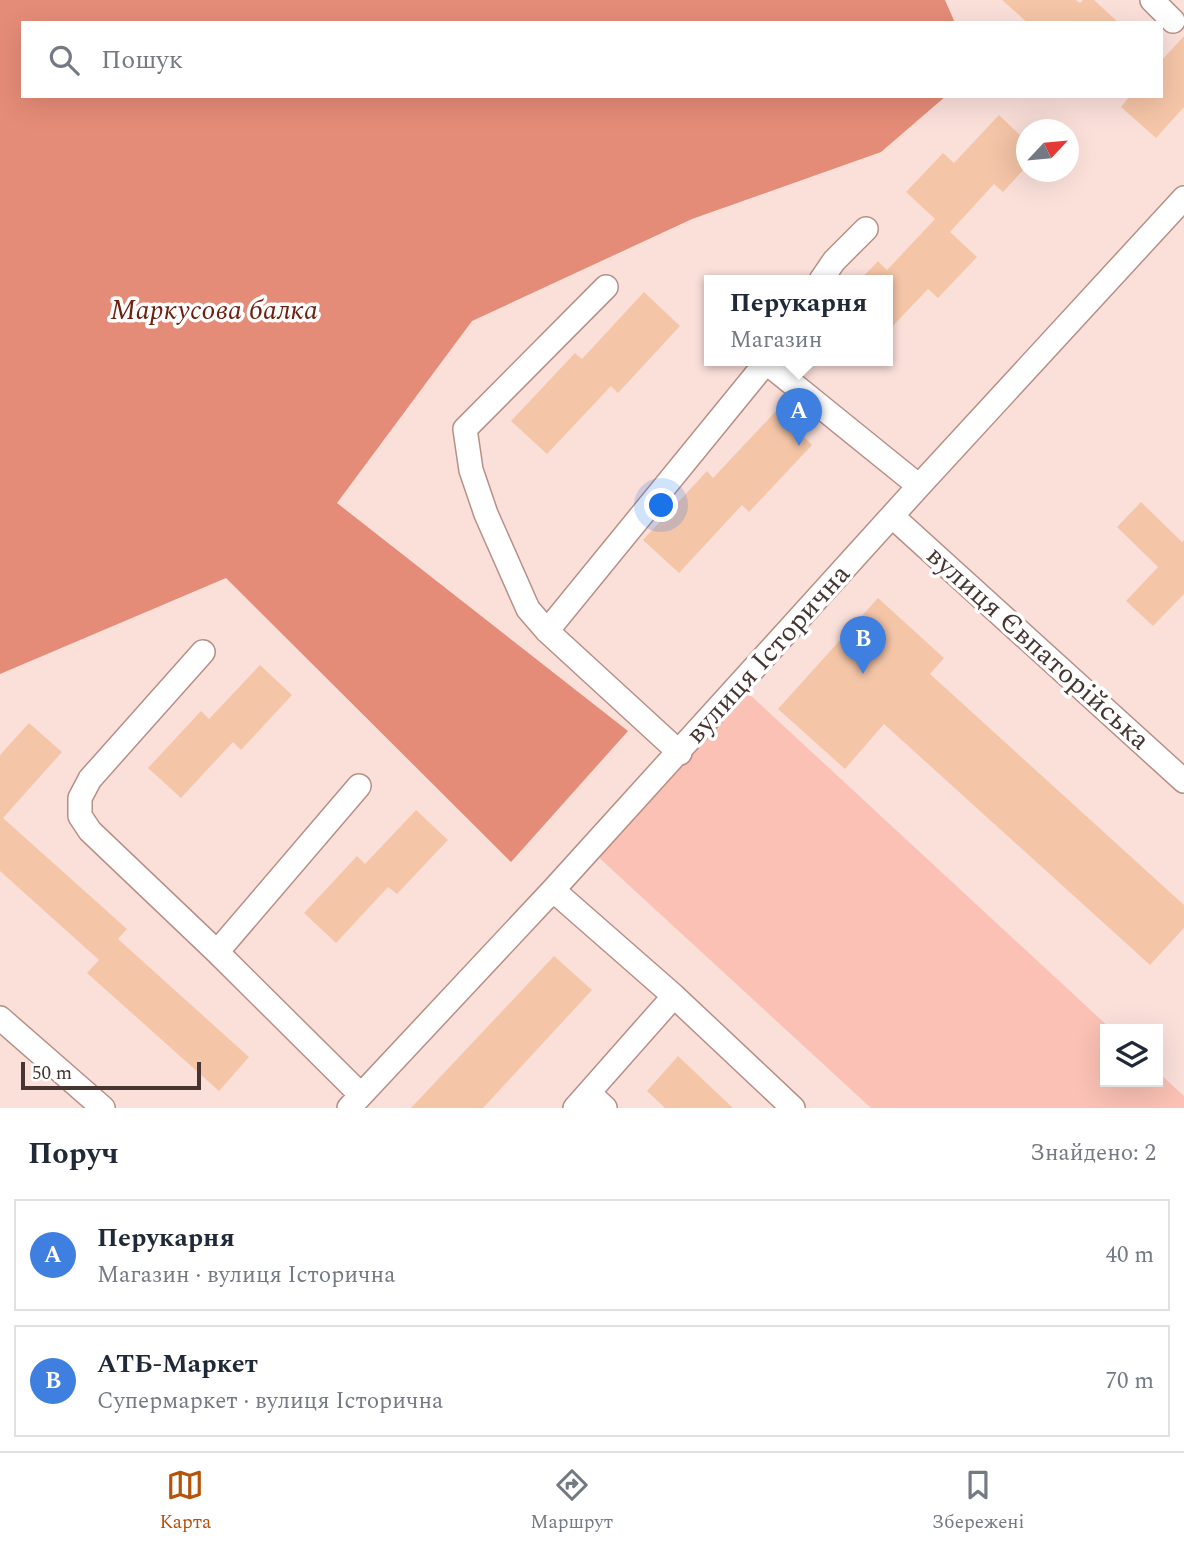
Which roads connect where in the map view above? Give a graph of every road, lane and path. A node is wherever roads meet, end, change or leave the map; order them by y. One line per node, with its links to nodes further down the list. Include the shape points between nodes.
1 (1152, 0): 2 (street)
2 (1173, 21)
3 (1184, 198): 9 (street, вулиця Історична)
4 (866, 229): 5 (street)
5 (824, 275)
6 (606, 287): 11 (street, via 465,429 471,470 486,514 528,609)
7 (765, 366): 11 (street)
8 (773, 366): 9 (street)
9 (919, 486): 10 (street, вулиця Історична)
10 (892, 516): 13 (street, вулиця Історична); 14 (street, вулиця Євпаторійська)
11 (547, 631): 13 (street)
12 (203, 653): 17 (street, via 90,779 80,798 80,816 100,841)
13 (680, 753): 16 (street, вулиця Історична)
14 (1184, 781)
15 (359, 786): 17 (street)
16 (553, 890): 18 (street); 20 (street, вулиця Історична)
17 (217, 952): 20 (street)
18 (674, 996): 21 (street); 23 (street)
19 (0, 1018): 22 (street)
20 (355, 1102)
21 (589, 1103)
22 (103, 1108)
23 (793, 1108)

